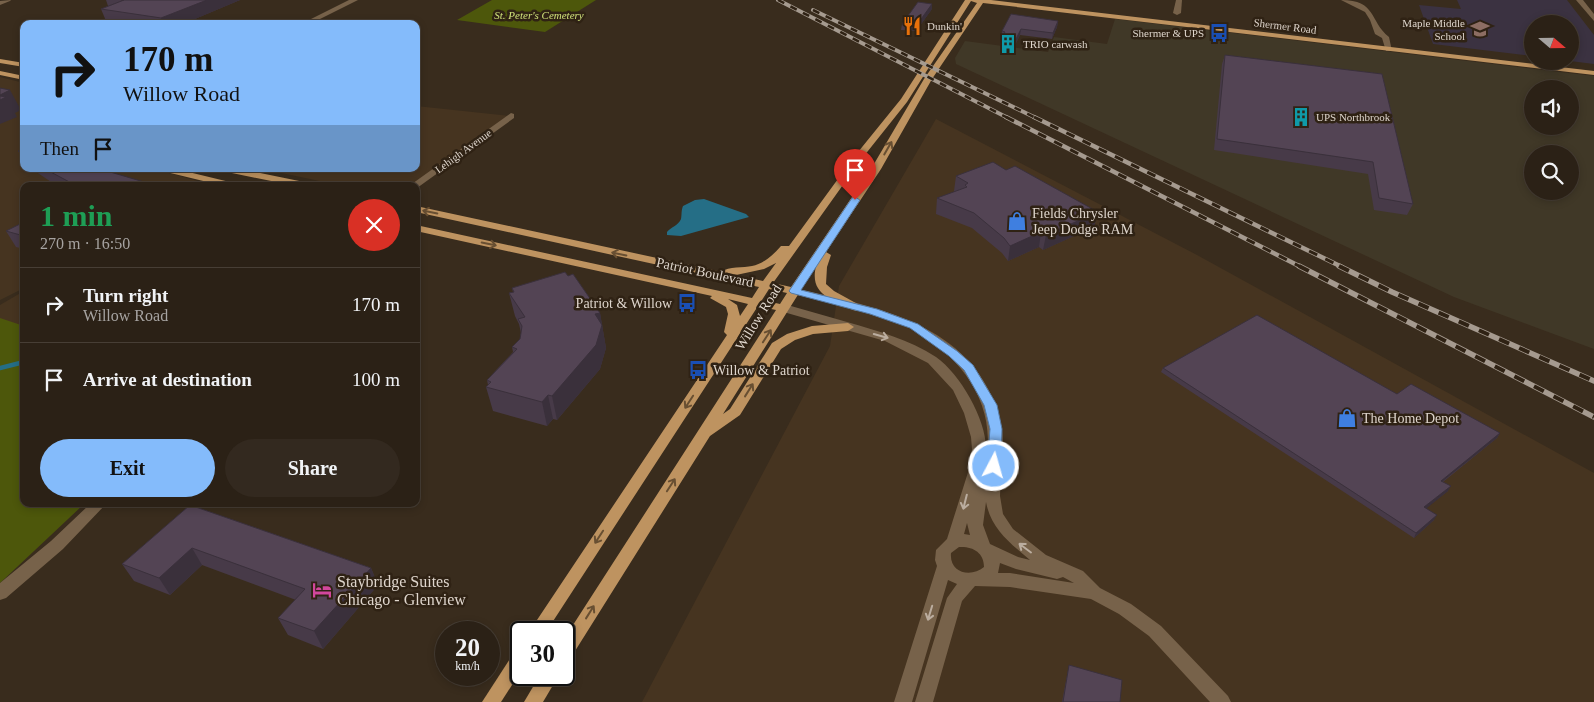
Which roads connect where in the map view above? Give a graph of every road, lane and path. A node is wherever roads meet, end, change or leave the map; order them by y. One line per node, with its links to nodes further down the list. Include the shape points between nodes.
1 (8, 0): 9 (street)
2 (355, 0): 12 (street)
3 (968, 0): 25 (main road, Willow Road, via 904,100)
4 (979, 0): 14 (main road, Shermer Road); 26 (main road, Willow Road, one-way to 4)
5 (1014, 0): 14 (main road, Shermer Road)
6 (1179, 0): 10 (street)
7 (1344, 0): 13 (street, via 1365,7)
8 (1579, 0): 11 (street)
9 (0, 3)
10 (1177, 13)
11 (1594, 19)
12 (312, 20)
13 (1379, 34): 14 (street, via 1373,36); 15 (street, via 1385,37)
14 (1375, 45): 15 (main road, Shermer Road)
15 (1388, 47): 16 (main road, Shermer Road); 22 (main road, Shermer Road)
16 (1524, 60)
17 (0, 61): 18 (main road)
18 (20, 64)
19 (1579, 66): 20 (main road, Shermer Road)
20 (1594, 68)
21 (0, 72): 23 (main road)
22 (1594, 74)
23 (20, 77)
24 (511, 116): 31 (street, Lehigh Avenue)
25 (857, 159): 34 (main road, via 827,189 779,256 763,266 752,271 729,272); 35 (main road, Willow Road)
26 (876, 168): 37 (main road, Willow Road); 39 (main road, via 819,271 818,281 823,289)
27 (177, 172): 29 (main road)
28 (241, 172): 30 (main road)
29 (218, 182)
30 (290, 182)
31 (420, 182)
32 (420, 210): 34 (main road, Patriot Boulevard, one-way to 32)
33 (420, 229): 36 (main road, Patriot Boulevard, one-way to 36)
34 (667, 264): 35 (main road, Patriot Boulevard)
35 (766, 285): 37 (main road, Patriot Boulevard); 38 (main road, Willow Road)
36 (693, 287): 38 (main road, Patriot Boulevard); 42 (main road, via 731,305 734,323)
37 (794, 291): 39 (street, Patriot Boulevard); 40 (main road, Willow Road)
38 (755, 301): 40 (main road, Patriot Boulevard); 42 (main road, Willow Road)
39 (857, 307): 44 (street, Patriot Boulevard, via 914,326 969,368 994,414)
40 (784, 308): 41 (street, Patriot Boulevard); 43 (main road, Willow Road, one-way to 40)
41 (848, 327): 43 (main road, one-way to 41, via 736,412 776,346 812,330); 46 (street, Patriot Boulevard, one-way to 46, via 889,338 932,360 958,388 971,413 978,437 977,466)
42 (725, 346): 53 (main road, Willow Road, one-way to 53)
43 (703, 436): 54 (main road, Willow Road, one-way to 43)
44 (994, 466): 47 (street, Patriot Boulevard, via 985,484 974,524); 49 (street, one-way to 44, via 1040,559 1008,533 996,515)
45 (96, 507): 51 (street)
46 (954, 542): 47 (street, via 969,541); 48 (street, Patriot Boulevard, via 944,550)
47 (985, 549): 49 (street, via 1016,564); 50 (street, Patriot Boulevard, via 992,557 992,569)
48 (944, 567): 50 (street, via 955,576); 59 (street, Patriot Boulevard, one-way to 59)
49 (1077, 576): 52 (street)
50 (973, 580): 52 (street, via 1010,580); 60 (street, Patriot Boulevard, via 954,598)
51 (0, 592)
52 (1094, 593): 61 (street, via 1125,609 1155,631)
53 (544, 621)
54 (575, 637)
55 (510, 673): 57 (main road)
56 (543, 686): 58 (main road)
57 (491, 702)
58 (533, 702)
59 (903, 702)
60 (924, 702)
61 (1222, 702)

